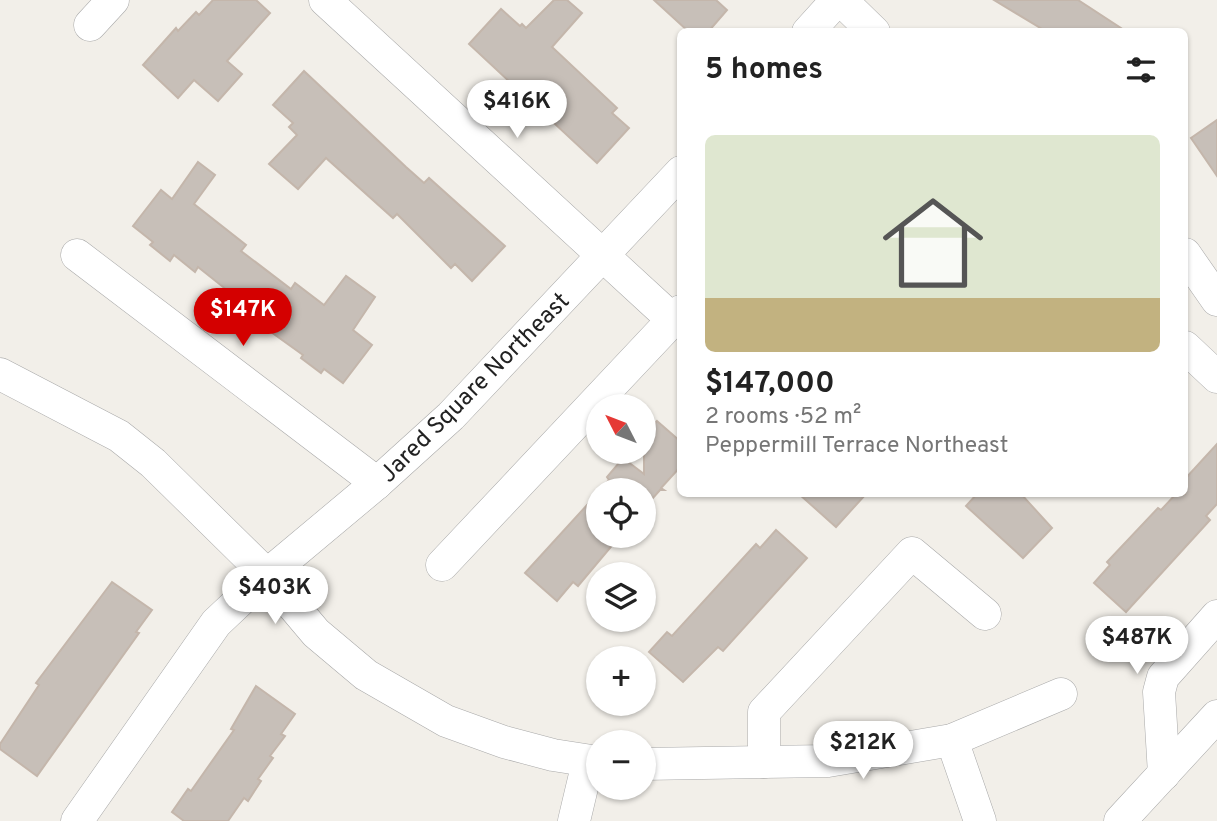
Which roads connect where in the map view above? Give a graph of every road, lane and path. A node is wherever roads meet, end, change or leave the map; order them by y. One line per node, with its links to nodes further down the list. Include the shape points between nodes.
1 (113, 0): 4 (street)
2 (325, 0): 9 (street)
3 (839, 0): 5 (street); 6 (street)
4 (90, 25)
5 (812, 28)
6 (870, 28)
7 (677, 176): 9 (street, Jared Square Northeast)
8 (77, 255): 16 (street)
9 (604, 256): 12 (street); 16 (street, Jared Square Northeast, via 451,416)
10 (1188, 258): 11 (street)
11 (1217, 300)
12 (677, 315): 17 (street)
13 (1188, 350): 15 (street)
14 (0, 374): 18 (street, via 119,436 153,463)
15 (1217, 377)
16 (377, 483): 18 (street, Jared Square Northeast)
17 (442, 565)
18 (267, 575): 24 (street, via 316,633 377,682 446,721 504,742); 29 (street, Jared Square Northeast, via 216,623)
19 (985, 614): 25 (street, via 912,553 764,712)
20 (1217, 616): 27 (street, via 1163,677 1159,692)
21 (1061, 694): 23 (street)
22 (1217, 716): 27 (street)
23 (952, 740): 25 (street, via 828,761); 31 (street)
24 (586, 760)
25 (764, 762): 26 (street)
26 (656, 764)
27 (1164, 774): 32 (street)
28 (586, 784): 30 (street)
29 (77, 821)
30 (574, 821)
31 (980, 821)
32 (1120, 821)

